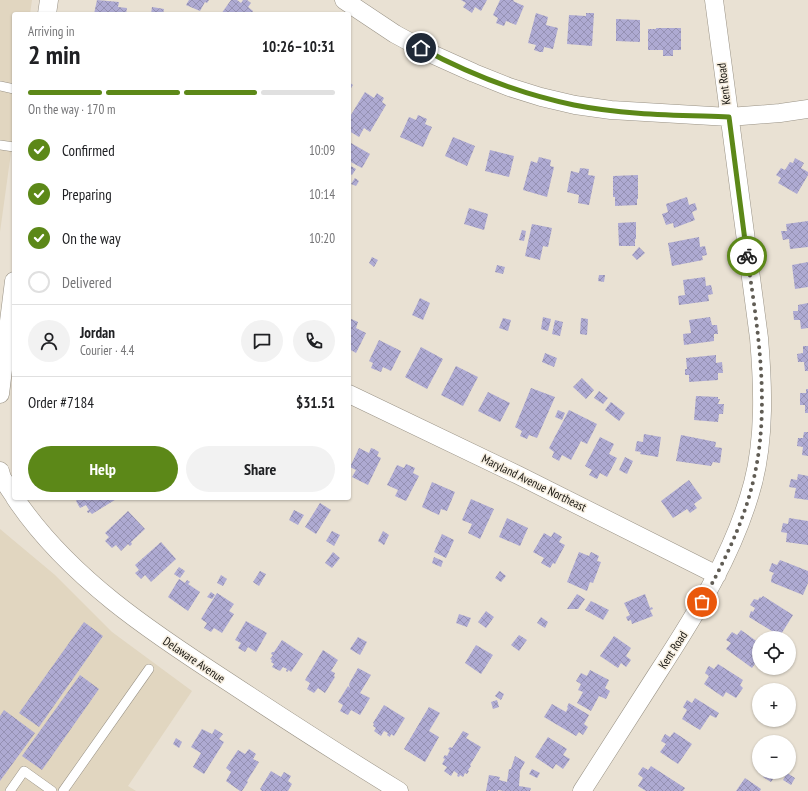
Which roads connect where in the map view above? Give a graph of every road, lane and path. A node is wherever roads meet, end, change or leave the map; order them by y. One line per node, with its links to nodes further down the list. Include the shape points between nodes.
1 (49, 0): 4 (street)
2 (344, 0): 8 (street, via 395,34 434,55 509,87 541,97 611,110)
3 (714, 0): 8 (street, Kent Road)
4 (47, 12)
5 (0, 86): 6 (lane)
6 (12, 89)
7 (808, 109): 8 (street)
8 (729, 117): 18 (street, Kent Road, via 758,338 762,411 753,482 738,530)
9 (0, 145): 10 (lane)
10 (12, 148)
11 (12, 288): 12 (street)
12 (5, 312): 13 (street)
13 (0, 394)
14 (351, 395): 18 (street, Maryland Avenue Northeast, via 518,474)
15 (1, 477): 16 (street, Delaware Avenue)
16 (12, 493)
17 (17, 500): 23 (street, Delaware Avenue, via 46,538 77,570 148,628 311,737)
18 (717, 575): 24 (street, Kent Road, via 687,629)
19 (149, 669): 22 (lane)
20 (10, 791): 21 (lane, via 24,771)
21 (52, 791)
22 (63, 791)
23 (399, 791)
24 (582, 791)

